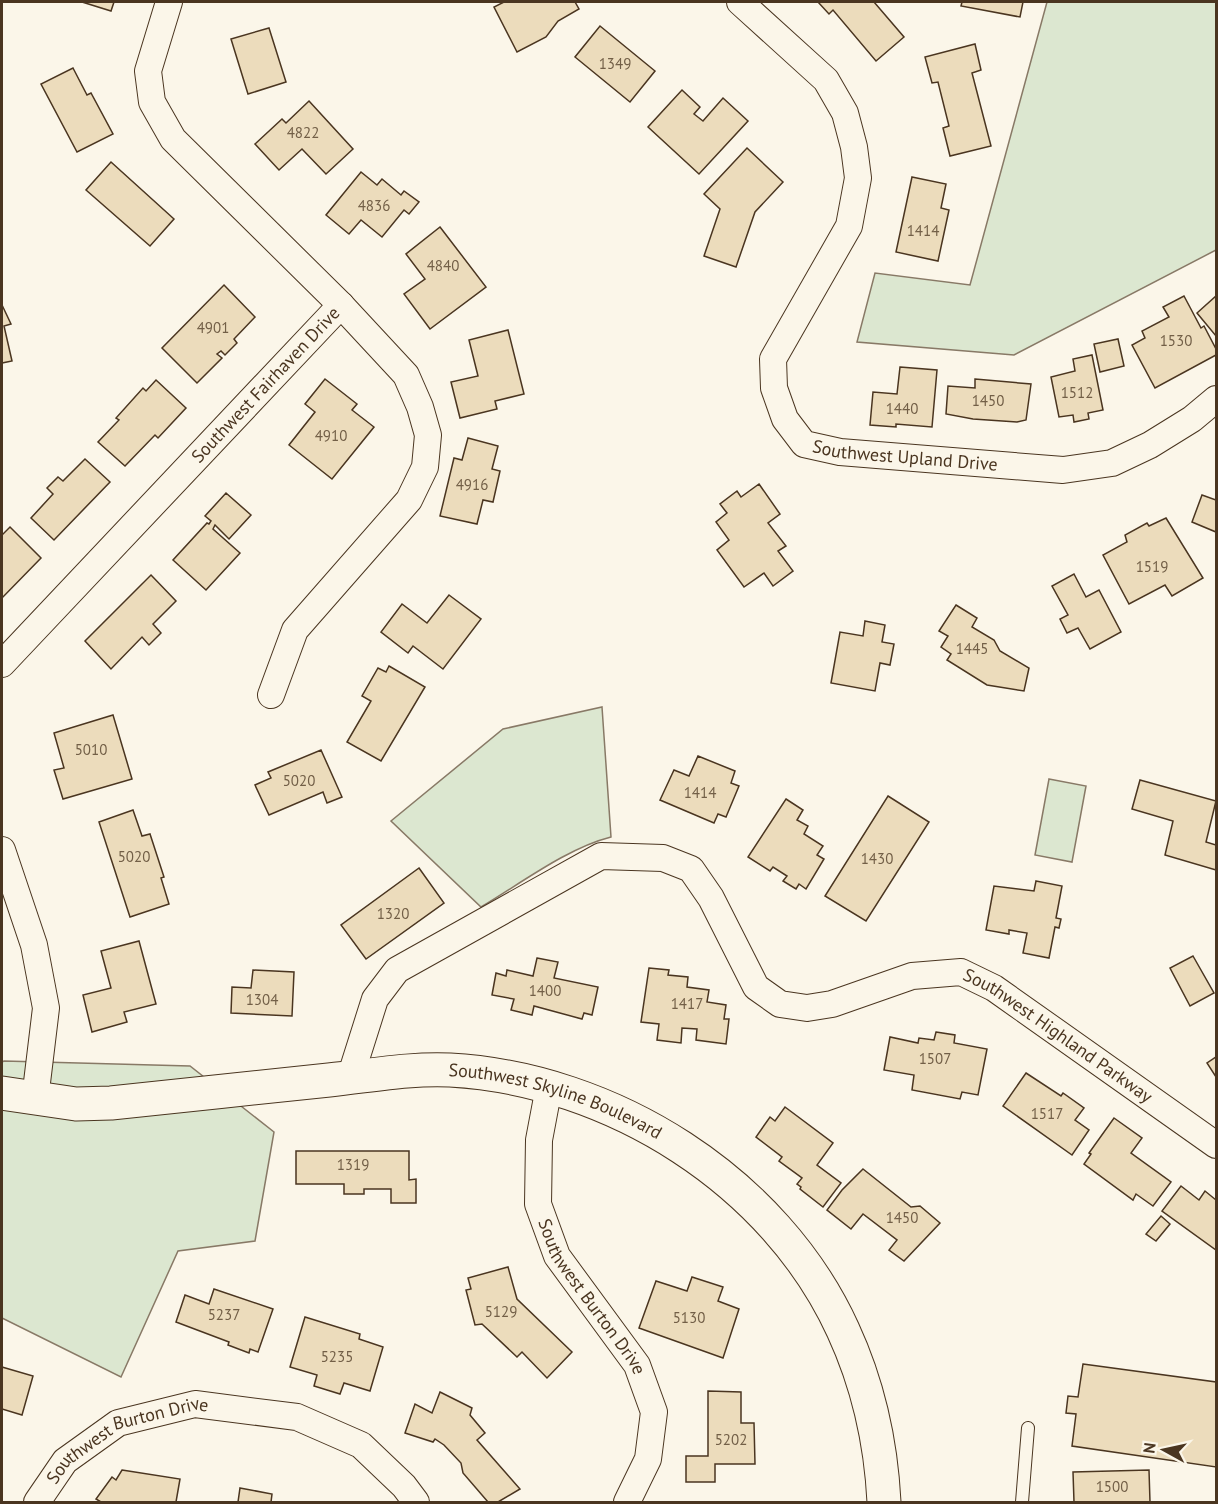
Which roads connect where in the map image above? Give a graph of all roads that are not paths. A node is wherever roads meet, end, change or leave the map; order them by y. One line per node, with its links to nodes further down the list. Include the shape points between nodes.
1 (169, 2): 3 (street, Southwest Fairhaven Drive, via 148,71 152,102 173,139)
2 (740, 2): 4 (street, Southwest Upland Drive, via 826,80 846,113 854,147 858,178 849,226 774,359 774,388 785,418 804,444 840,452 1063,470 1112,464 1192,419)
3 (340, 305): 5 (street, Southwest Fairhaven Drive); 6 (street, via 406,375 428,435 425,467 409,500 295,630)
4 (1216, 399)
5 (2, 664)
6 (271, 695)
7 (2, 850): 11 (street, via 34,945 46,1008)
8 (350, 1078): 9 (main road, Southwest Skyline Boulevard, via 424,1069 477,1072); 11 (main road, Southwest Skyline Boulevard, via 111,1103); 12 (street, Southwest Highland Parkway, via 375,999 397,970 601,856 663,858 691,870 711,898 756,987 780,1004 824,1006 912,976 961,972 994,988)
9 (549, 1087): 16 (street, Southwest Burton Drive, via 539,1140 538,1204 557,1256 637,1365 654,1412 648,1459); 17 (main road, Southwest Skyline Boulevard, via 615,1111 700,1159 721,1174 786,1240 825,1297 855,1358 874,1419)
10 (2, 1093): 11 (main road, Southwest Skyline Boulevard)
11 (35, 1099)
12 (1216, 1145)
13 (1028, 1428): 18 (lane)
14 (38, 1503): 15 (street, Southwest Burton Drive, via 65,1461 118,1423 195,1404 297,1417 361,1445)
15 (416, 1503)
16 (627, 1503)
17 (884, 1503)
18 (1022, 1503)

